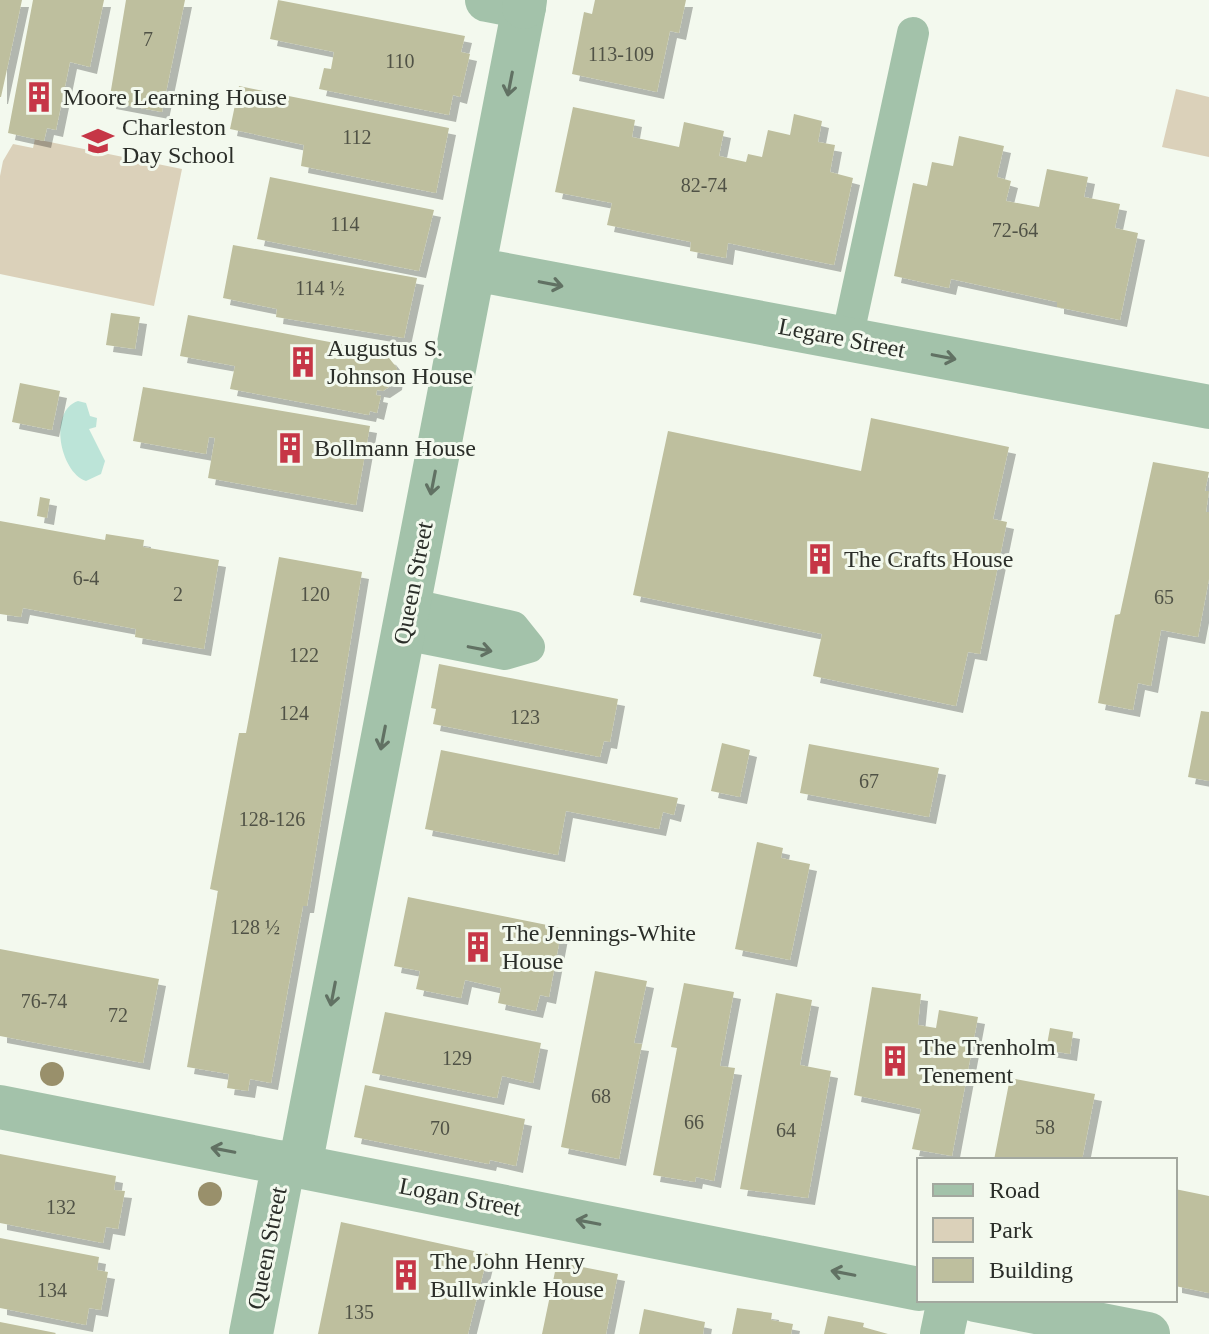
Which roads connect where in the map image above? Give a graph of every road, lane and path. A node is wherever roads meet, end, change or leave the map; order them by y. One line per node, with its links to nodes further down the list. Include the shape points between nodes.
1 (512, 2): 3 (street, Queen Street, one-way to 3)
2 (913, 33): 4 (lane)
3 (474, 269): 4 (street, Legare Street, one-way to 4); 7 (street, Queen Street, one-way to 7)
4 (847, 339): 5 (street, Legare Street, one-way to 5)
5 (1209, 407)
6 (0, 1107): 7 (street, Logan Street, one-way to 6)
7 (292, 1164): 8 (street, Logan Street, one-way to 7); 11 (street, Queen Street)
8 (917, 1289)
9 (949, 1302): 12 (street)
10 (985, 1302): 13 (street)
11 (251, 1334)
12 (942, 1334)
13 (1148, 1334)

